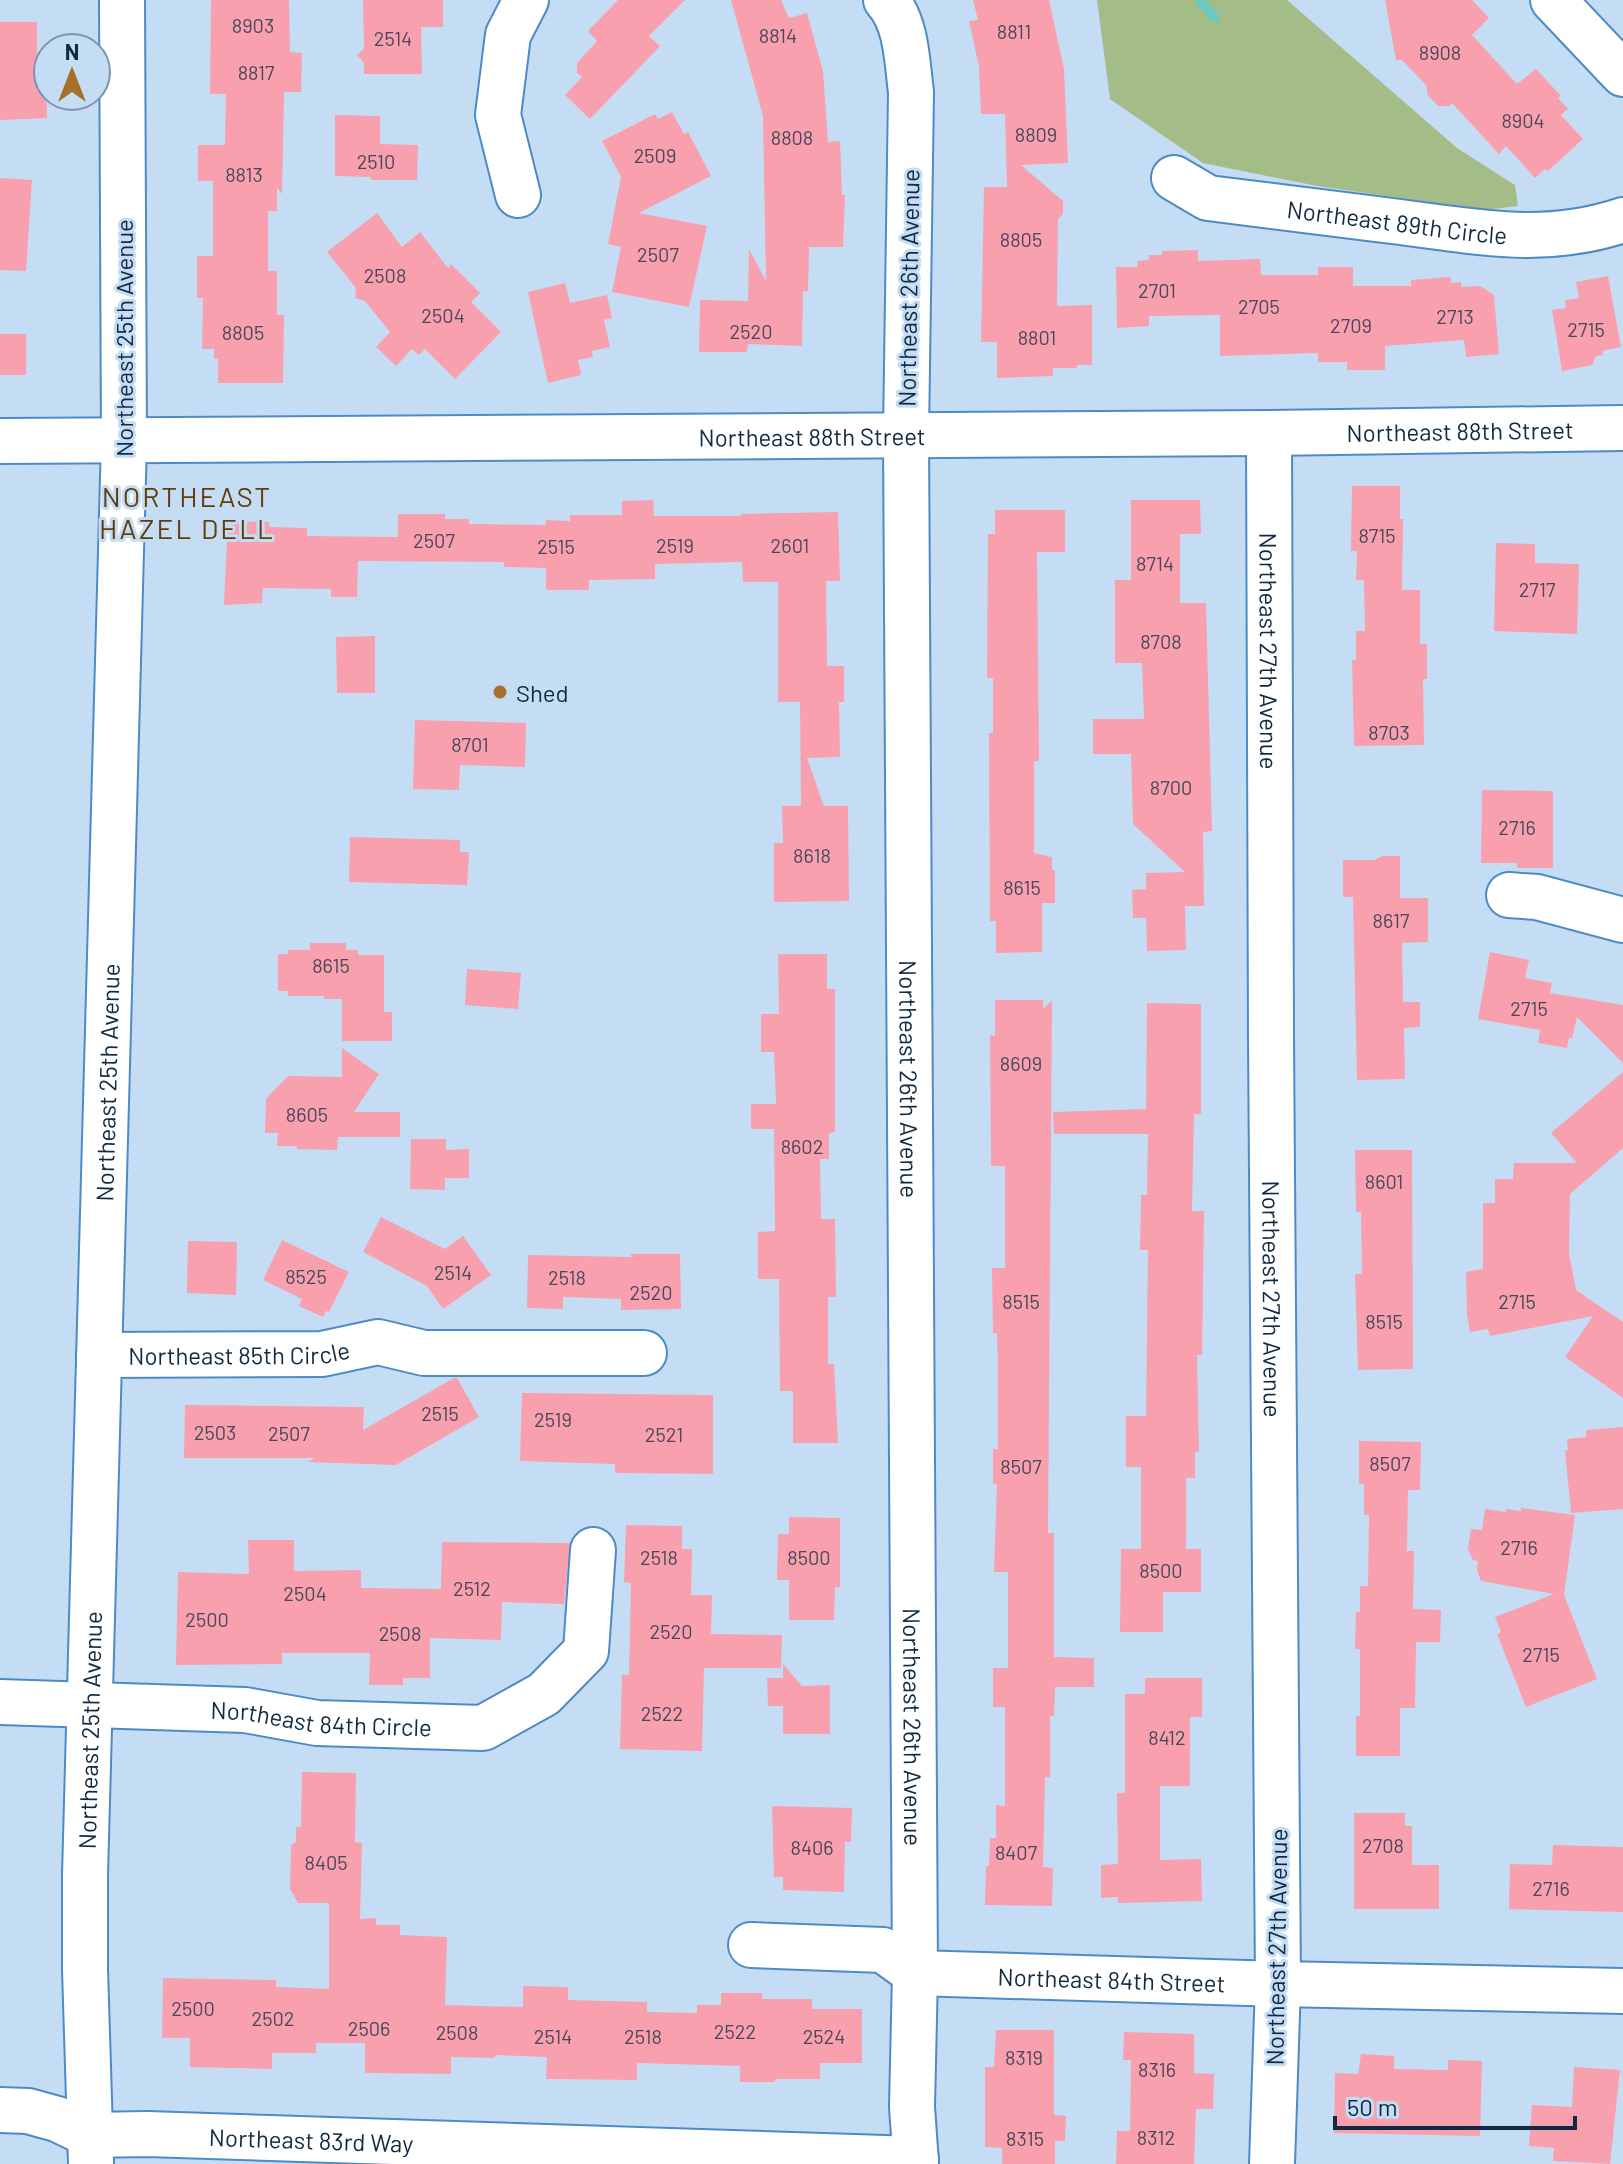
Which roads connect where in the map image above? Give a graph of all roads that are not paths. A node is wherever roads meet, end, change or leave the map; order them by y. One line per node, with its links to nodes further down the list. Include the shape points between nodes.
1 (122, 0): 13 (street, Northeast 25th Avenue)
2 (526, 0): 7 (street, via 508,35 498,115)
3 (886, 0): 11 (street, Northeast 26th Avenue, via 904,39 911,92)
4 (1553, 0): 5 (street)
5 (1623, 74)
6 (1174, 178): 8 (street, Northeast 89th Circle, via 1208,198 1503,235 1562,235)
7 (518, 195)
8 (1623, 220)
9 (1623, 428): 10 (street, Northeast 88th Street)
10 (1269, 433): 11 (street, Northeast 88th Street); 23 (street, Northeast 27th Avenue)
11 (906, 435): 13 (street, Northeast 88th Street); 22 (street, Northeast 26th Avenue)
12 (0, 441): 13 (street, Northeast 88th Street)
13 (124, 441): 17 (street, Northeast 25th Avenue)
14 (1509, 895): 15 (street, via 1537,897)
15 (1623, 920)
16 (644, 1353): 17 (street, Northeast 85th Circle, via 424,1353 378,1342 322,1354)
17 (99, 1355): 20 (street, Northeast 25th Avenue)
18 (593, 1550): 20 (street, Northeast 84th Circle, via 586,1651 544,1694 483,1728 317,1723 245,1710)
19 (0, 1702): 20 (street, Northeast 84th Circle)
20 (89, 1706): 26 (street, Northeast 25th Avenue, via 85,1969)
21 (751, 1945): 22 (street, via 883,1950)
22 (915, 1973): 23 (street, Northeast 84th Street); 28 (street, Northeast 26th Avenue)
23 (1278, 1984): 24 (street, Northeast 84th Street); 29 (street, Northeast 27th Avenue)
24 (1623, 1991)
25 (0, 2110): 26 (street, via 57,2119)
26 (91, 2149): 27 (street, Northeast 83rd Way)
27 (322, 2152): 28 (street, Northeast 83rd Way)
28 (916, 2162)
29 (1272, 2164)

